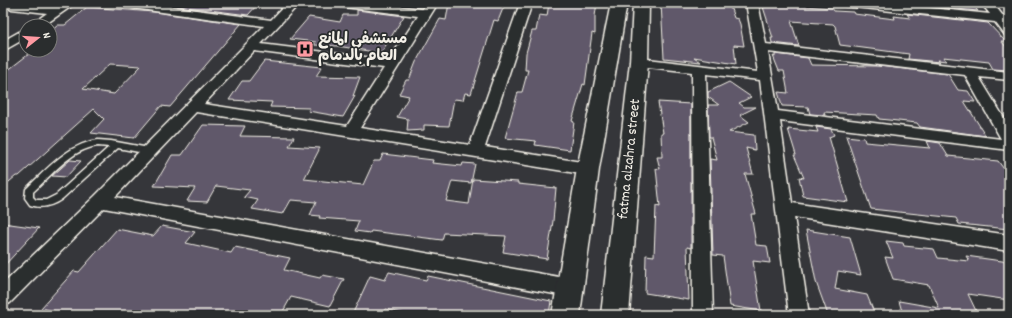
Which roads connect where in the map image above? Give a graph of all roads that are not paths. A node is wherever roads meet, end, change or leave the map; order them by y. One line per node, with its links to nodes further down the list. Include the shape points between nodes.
1 (70, 3): 13 (street)
2 (118, 3): 16 (street)
3 (294, 3): 16 (street)
4 (336, 3): 12 (street)
5 (526, 3): 34 (street)
6 (619, 3): 36 (street)
7 (642, 3): 22 (street, fatma alzahra street)
8 (752, 3): 21 (street)
9 (845, 3): 15 (street)
10 (987, 3): 15 (street)
11 (3, 4): 13 (street)
12 (429, 8): 23 (street)
13 (58, 11): 14 (street)
14 (47, 18)
15 (1004, 20): 17 (street)
16 (274, 24): 20 (street)
17 (1009, 32)
18 (18, 37): 19 (street)
19 (3, 47)
20 (252, 47): 23 (street); 28 (street)
21 (760, 47): 25 (street); 27 (street)
22 (640, 62): 24 (street); 43 (street, fatma alzahra street)
23 (393, 65): 30 (street)
24 (699, 69): 27 (street); 44 (street)
25 (970, 71): 26 (street); 31 (street)
26 (1009, 76)
27 (766, 77): 29 (street)
28 (193, 106): 30 (street); 35 (street)
29 (771, 116): 32 (street); 38 (street)
30 (351, 131): 34 (street)
31 (1009, 139)
32 (1009, 145)
33 (115, 146): 33 (lane, via 97,143 72,153 29,192 29,198 33,203 42,205 59,197); 35 (lane)
34 (476, 150): 36 (street)
35 (150, 151): 37 (street)
36 (588, 169): 40 (street)
37 (101, 201): 40 (street); 41 (street)
38 (785, 209): 39 (street); 45 (street)
39 (1009, 243)
40 (570, 288): 42 (street)
41 (3, 297)
42 (566, 315)
43 (615, 315)
44 (703, 315)
45 (799, 315)

